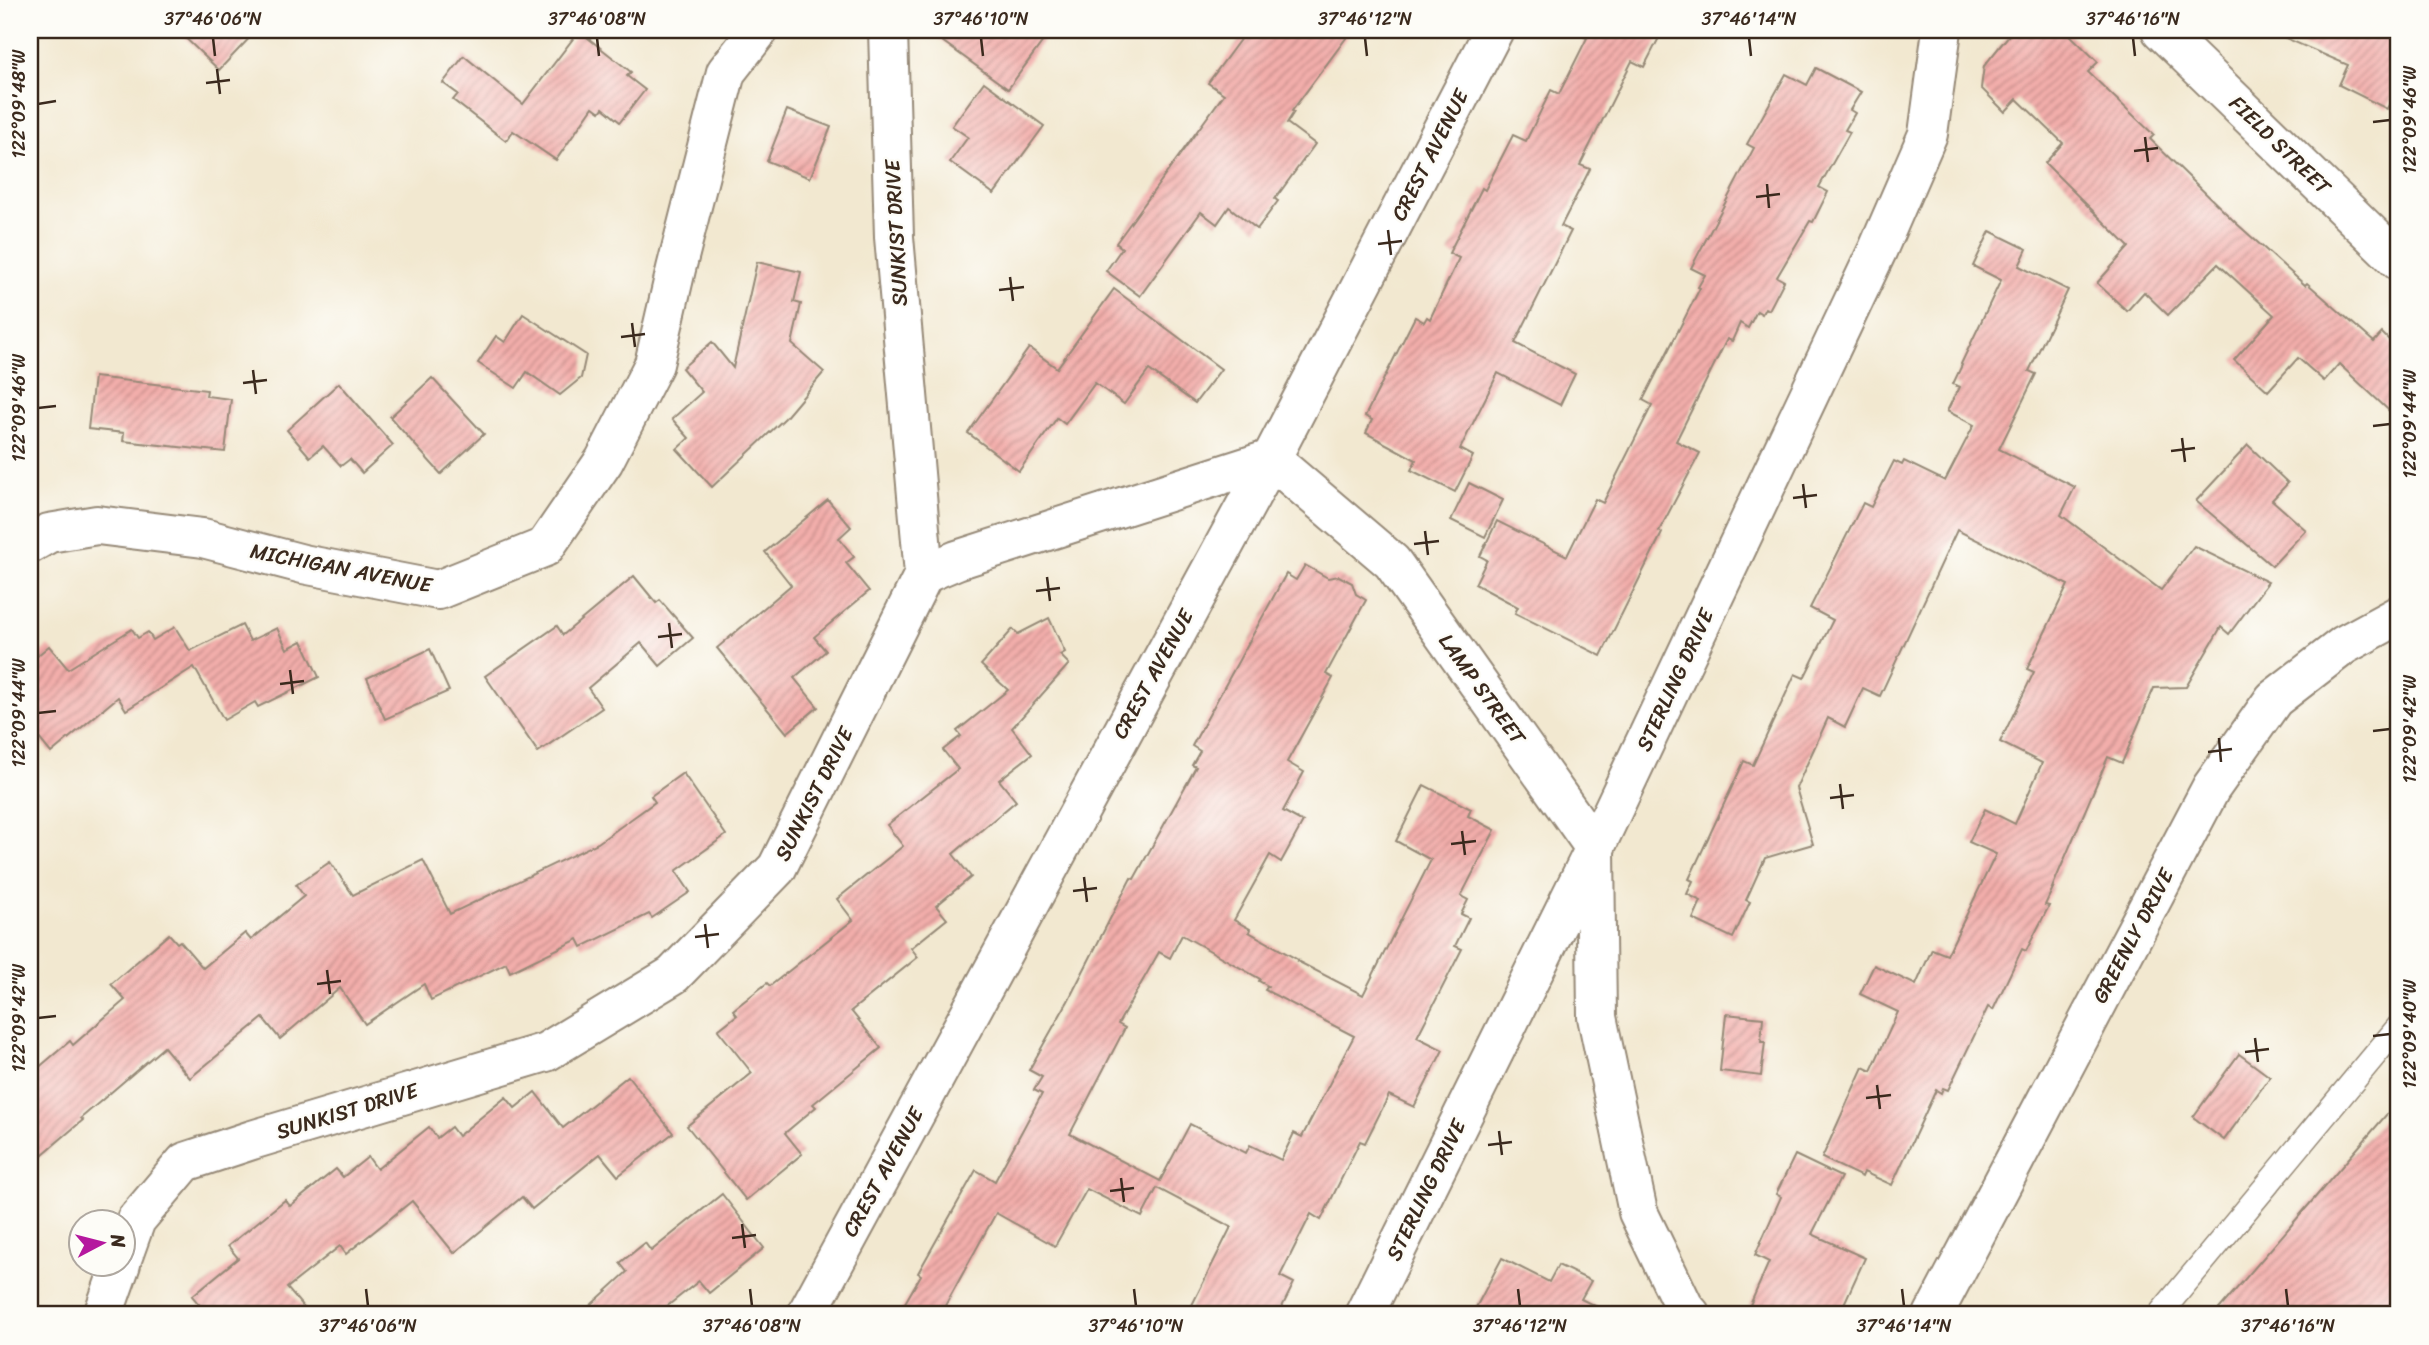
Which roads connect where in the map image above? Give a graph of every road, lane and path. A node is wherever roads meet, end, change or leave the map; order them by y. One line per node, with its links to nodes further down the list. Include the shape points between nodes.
1 (759, 30): 8 (street, MICHIGAN AVENUE, via 726,72 654,364 604,461 545,547 438,590 303,564 203,538 97,525 49,533)
2 (888, 30): 9 (street, SUNKIST DRIVE, via 894,237)
3 (1494, 30): 7 (street, CREST AVENUE)
4 (1942, 30): 11 (street, STERLING DRIVE, via 1928,135)
5 (2161, 30): 6 (street, FIELD STREET)
6 (2399, 261)
7 (1271, 459): 9 (street); 11 (street, LAMP STREET, via 1392,562); 16 (street, CREST AVENUE)
8 (30, 544)
9 (925, 574): 13 (street, SUNKIST DRIVE, via 777,868 673,975 546,1052 185,1162)
10 (2399, 615): 19 (street, GREENLY DRIVE, via 2344,645 2274,699 2211,788)
11 (1595, 848): 17 (street, STERLING DRIVE); 18 (street, via 1597,1017 1638,1212)
12 (2399, 1026): 20 (lane)
13 (136, 1220)
14 (116, 1278): 15 (street)
15 (103, 1315)
16 (806, 1315)
17 (1364, 1315)
18 (1691, 1315)
19 (1933, 1315)
20 (2159, 1315)

